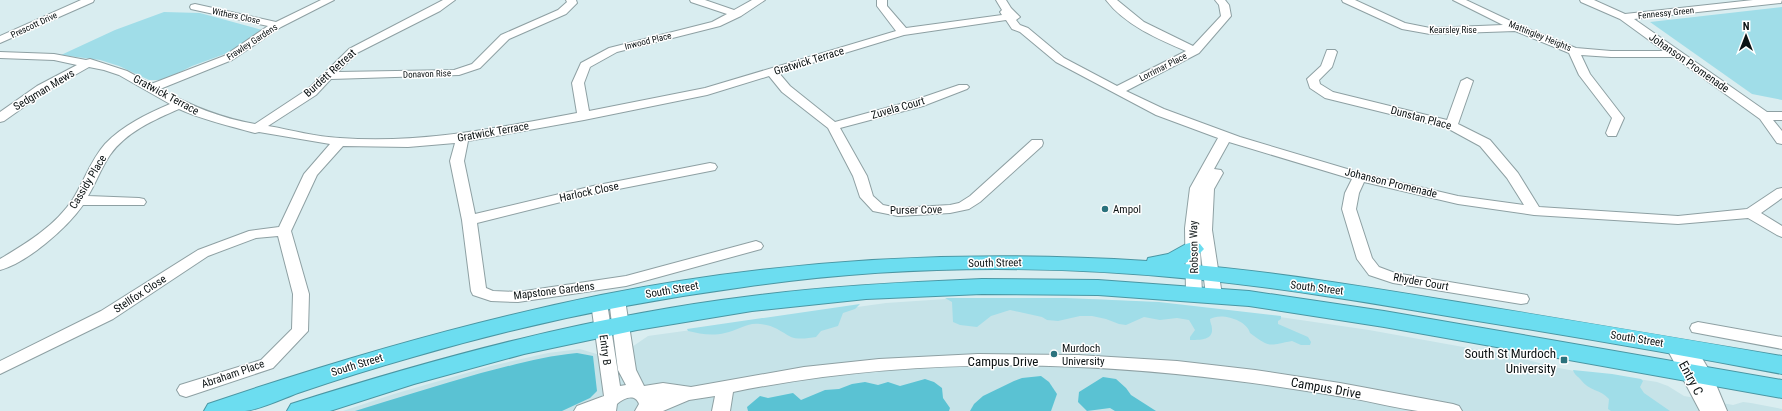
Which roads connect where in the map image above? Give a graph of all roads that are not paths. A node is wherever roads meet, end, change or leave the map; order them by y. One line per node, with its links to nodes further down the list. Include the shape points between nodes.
1 (83, 0): 25 (street, Prescott Drive)
2 (90, 0): 26 (street, Prescott Drive)
3 (329, 0): 22 (street, Frawley Gardens)
4 (450, 0): 34 (street, Burdett Retreat, via 353,51)
5 (572, 0): 34 (street, Donavon Rise, via 572,4 562,12 505,37 476,66 455,73)
6 (695, 0): 19 (street)
7 (760, 0): 19 (street, Inwood Place)
8 (882, 0): 24 (street, via 882,6)
9 (1001, 0): 21 (street, Johanson Promenade)
10 (1111, 0): 27 (street, via 1145,29)
11 (1220, 0): 27 (street, Lorrimar Place, via 1226,16)
12 (1347, 0): 23 (street, Kearsley Rise, via 1402,26 1430,31)
13 (1458, 0): 23 (street, Mattingley Heights)
14 (1585, 0): 20 (street, Johanson Promenade)
15 (1686, 0): 18 (street)
16 (1781, 0): 18 (street, Fennessy Green)
17 (194, 7): 22 (street, Withers Close)
18 (1703, 9): 20 (street, Fennessy Green)
19 (737, 14): 40 (street, Inwood Place, via 716,24 614,50 585,65 578,82)
20 (1624, 17): 31 (street, Johanson Promenade)
21 (1013, 19): 24 (street, Gratwick Terrace); 38 (street, Johanson Promenade, via 1060,60)
22 (277, 25): 37 (street, Frawley Gardens, via 228,58)
23 (1517, 28): 28 (street, Mattingley Heights)
24 (903, 32): 33 (street, Gratwick Terrace)
25 (0, 36)
26 (0, 40)
27 (1195, 51): 38 (street, Lorrimar Place)
28 (1574, 51): 31 (street, Mattingley Heights); 47 (street, via 1586,75 1618,118)
29 (1331, 52): 44 (street, Dunstan Place, via 1326,67 1313,79 1314,86 1329,96)
30 (2, 54): 32 (street, Gratwick Terrace)
31 (1675, 54): 41 (street, Johanson Promenade)
32 (90, 62): 37 (street, Gratwick Terrace, via 123,73); 43 (street, Sedgman Mews, via 41,89)
33 (772, 72): 40 (street, Gratwick Terrace, via 707,91); 45 (street, Purser Cove, via 786,89)
34 (329, 76): 46 (street, Burdett Retreat, via 312,92)
35 (1467, 81): 44 (street)
36 (963, 87): 45 (street, Zuvela Court)
37 (151, 88): 39 (street, Gratwick Terrace)
38 (1117, 91): 49 (street, Johanson Promenade, via 1160,112)
39 (179, 104): 46 (street, Gratwick Terrace, via 211,117); 56 (street, Cassidy Place, via 141,122 110,147)
40 (584, 116): 48 (street, Gratwick Terrace)
41 (1764, 116): 42 (street); 50 (street, Johanson Promenade)
42 (1782, 116)
43 (0, 118)
44 (1452, 125): 58 (street, Dunstan Place, via 1485,143 1513,176)
45 (833, 126): 52 (street, Purser Cove, via 860,176 871,203 878,208 898,212 964,206)
46 (255, 129): 51 (street, Gratwick Terrace)
47 (1612, 133)
48 (462, 138): 51 (street, Gratwick Terrace, via 408,143); 60 (street, Mapstone Gardens, via 457,161)
49 (1230, 138): 54 (street, Johanson Promenade); 64 (street, Robson Way, via 1197,188 1192,228); 67 (street, Robson Way, via 1207,189)
50 (1782, 140)
51 (339, 142): 61 (street, via 311,174)
52 (1036, 143)
53 (710, 168): 60 (street, Harlock Close, via 593,190)
54 (1360, 177): 58 (street, Johanson Promenade, via 1458,200); 68 (street, Rhyder Court, via 1352,192 1349,209 1365,259 1374,271 1393,278)
55 (1782, 192): 59 (street, Johanson Promenade)
56 (79, 201): 57 (street); 65 (street, Cassidy Place, via 49,233)
57 (139, 202)
58 (1534, 210): 59 (street, Johanson Promenade, via 1678,220)
59 (1751, 213): 62 (street)
60 (469, 220): 63 (street, Mapstone Gardens, via 479,291 491,296 518,297 626,281)
61 (284, 231): 74 (street, Stellfox Close, via 254,234 203,253 107,315); 78 (street, Abraham Place, via 301,294 300,332 268,364)
62 (1782, 232)
63 (756, 246)
64 (1193, 249): 66 (highway, via 1186,255 1168,262); 67 (street, Robson Way)
65 (0, 265)
66 (1118, 266): 67 (highway, South Street); 69 (highway, South Street, via 1007,262 838,270 746,279)
67 (1203, 284): 70 (highway, South Street, via 910,288 729,306); 71 (highway, South Street, via 1360,293); 75 (highway, South Street, via 1360,315)
68 (1521, 299)
69 (608, 302): 70 (street, Entry B); 82 (highway, South Street, via 530,318 358,364)
70 (610, 326): 79 (street, Entry B, via 627,370); 81 (street, Entry B); 83 (highway, South Street, via 434,369)
71 (1686, 340): 72 (street); 73 (highway, South Street); 75 (street, Entry C)
72 (1782, 343)
73 (1782, 365)
74 (0, 368)
75 (1695, 374): 77 (highway, South Street); 88 (street, Entry C); 89 (street, Entry C)
76 (725, 388): 80 (street, Campus Drive); 86 (street); 87 (street, Campus Drive, via 770,378 849,368 953,362 1064,361 1227,373 1335,389)
77 (1782, 389)
78 (186, 390)
79 (640, 392): 80 (street, Campus Drive); 81 (street, Campus Drive, via 625,391); 85 (street, Campus Drive, via 648,399)
80 (696, 392): 85 (street, Campus Drive, via 668,400)
81 (610, 403): 84 (street, Campus Drive)
82 (217, 411)
83 (300, 411)
84 (583, 411)
85 (645, 411)
86 (721, 411)
87 (1453, 411)
88 (1708, 411)
89 (1718, 411)

